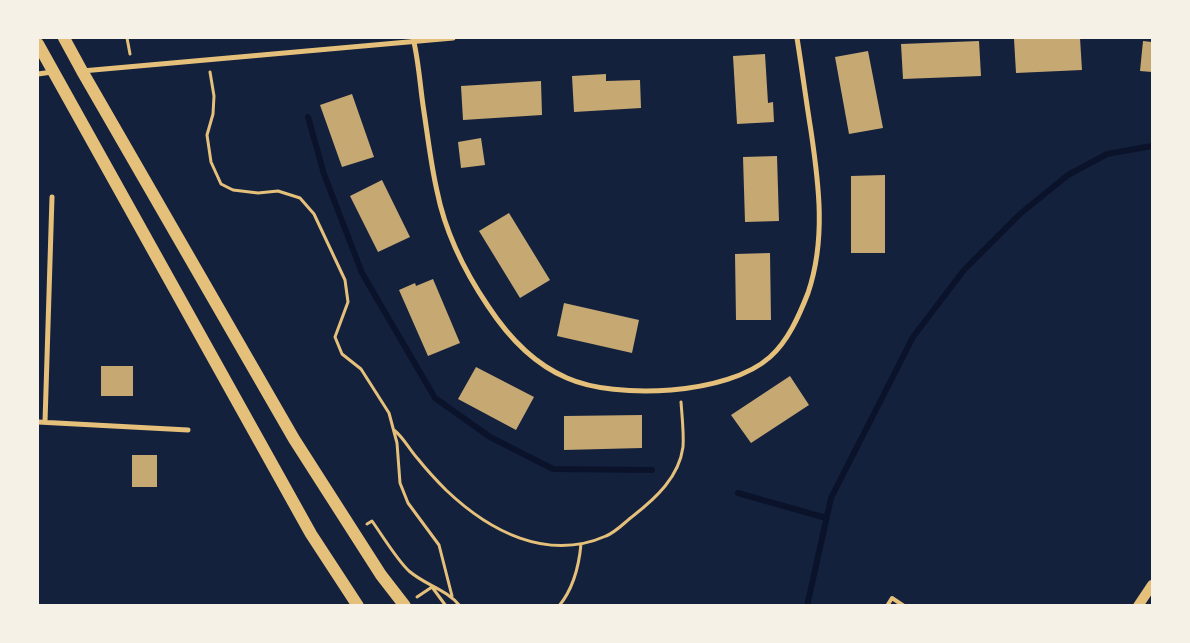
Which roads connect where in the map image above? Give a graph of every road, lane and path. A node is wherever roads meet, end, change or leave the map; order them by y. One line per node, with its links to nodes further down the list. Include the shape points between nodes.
1 (64, 38): 7 (main road)
2 (453, 38): 4 (street)
3 (797, 38): 11 (street, via 818,182 819,235 808,292 797,320 782,345 769,358 728,379)
4 (413, 40): 6 (street); 11 (street, via 437,193 448,229 468,273 494,314 511,336 540,363 565,378 611,390 650,392)
5 (38, 44): 8 (main road)
6 (208, 60): 7 (street); 15 (path, via 214,96 208,135 211,162 221,184 233,190 278,191 300,198 314,214 345,280 348,302 335,337 342,354 366,376 389,413)
7 (82, 71): 16 (main road, via 294,438)
8 (53, 72): 9 (street); 18 (main road, via 311,534)
9 (38, 74)
10 (52, 197): 13 (street)
11 (681, 388): 17 (path, via 683,446 678,466 666,486 608,535)
12 (38, 422): 13 (street)
13 (45, 422): 14 (street)
14 (188, 430)
15 (393, 430): 17 (path, via 446,490 486,522 528,541 552,546); 21 (path, via 400,483 408,503 439,545)
16 (355, 534): 21 (path, via 372,521 408,570); 24 (main road)
17 (580, 544): 27 (path, via 578,569)
18 (344, 584): 22 (main road); 23 (main road)
19 (1152, 585): 30 (main road)
20 (432, 586): 25 (path)
21 (452, 596): 26 (path)
22 (348, 606)
23 (358, 606)
24 (405, 606)
25 (446, 606)
26 (460, 606)
27 (559, 606)
28 (887, 606): 29 (lane, via 892,598)
29 (904, 606)
30 (1138, 606)

